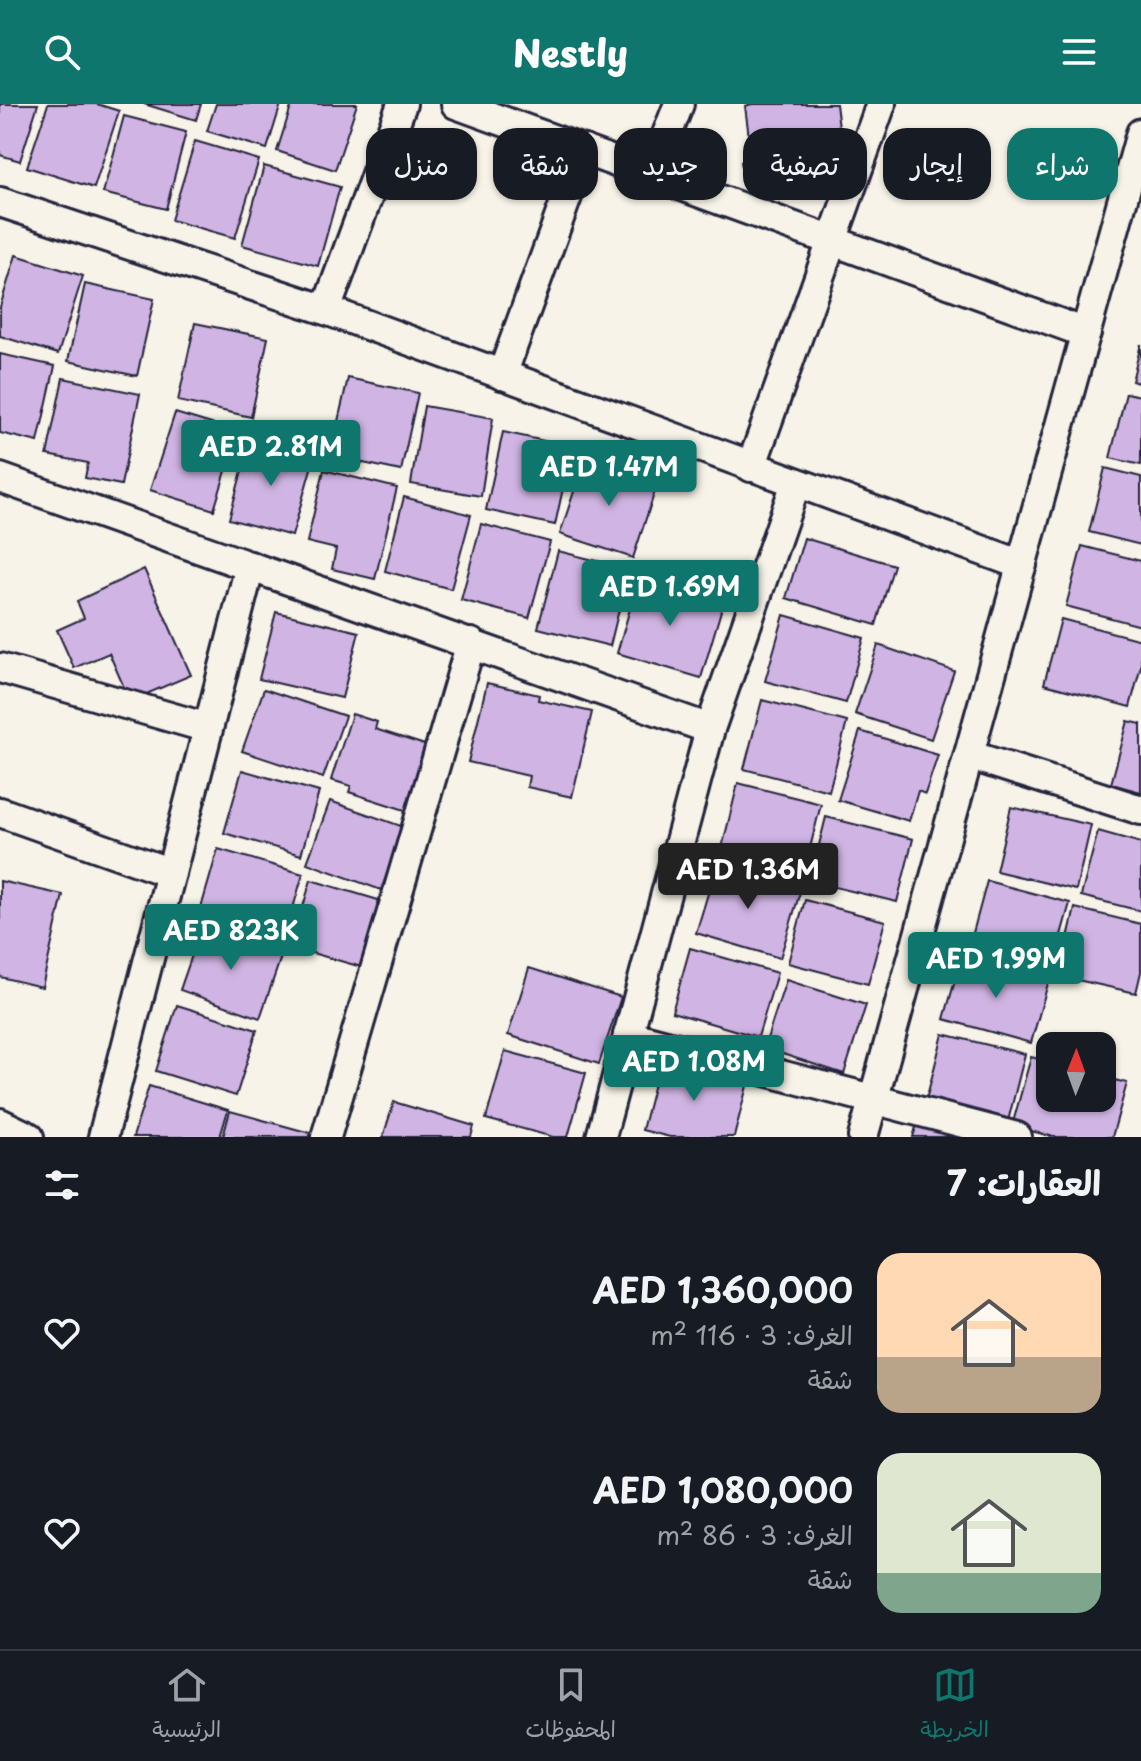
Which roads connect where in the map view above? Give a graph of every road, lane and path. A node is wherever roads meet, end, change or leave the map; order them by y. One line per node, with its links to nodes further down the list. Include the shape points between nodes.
1 (402, 104): 12 (street)
2 (456, 104): 5 (street)
3 (679, 104): 6 (street)
4 (881, 104): 11 (street)
5 (523, 128)
6 (670, 128)
7 (1141, 133): 13 (street)
8 (566, 200): 14 (street)
9 (720, 200): 11 (street)
10 (0, 202): 12 (street)
11 (832, 241): 13 (street); 15 (street)
12 (326, 310): 14 (street)
13 (1086, 333): 18 (street)
14 (502, 375): 15 (street)
15 (751, 467): 17 (street)
16 (0, 478): 19 (street)
17 (796, 483): 18 (street); 23 (street)
18 (1022, 565): 24 (street)
19 (250, 566): 20 (street); 22 (street)
20 (471, 643): 23 (street); 33 (street)
21 (0, 668): 22 (street)
22 (208, 728): 27 (street)
23 (710, 729): 28 (street)
24 (969, 755): 25 (street); 29 (street)
25 (1141, 810)
26 (0, 812): 27 (street)
27 (171, 873): 32 (street)
28 (628, 1035): 29 (street); 34 (street)
29 (873, 1101): 35 (street); 36 (street)
30 (0, 1123): 31 (street)
31 (29, 1137)
32 (103, 1137)
33 (326, 1137)
34 (601, 1137)
35 (863, 1137)
36 (1017, 1137)

